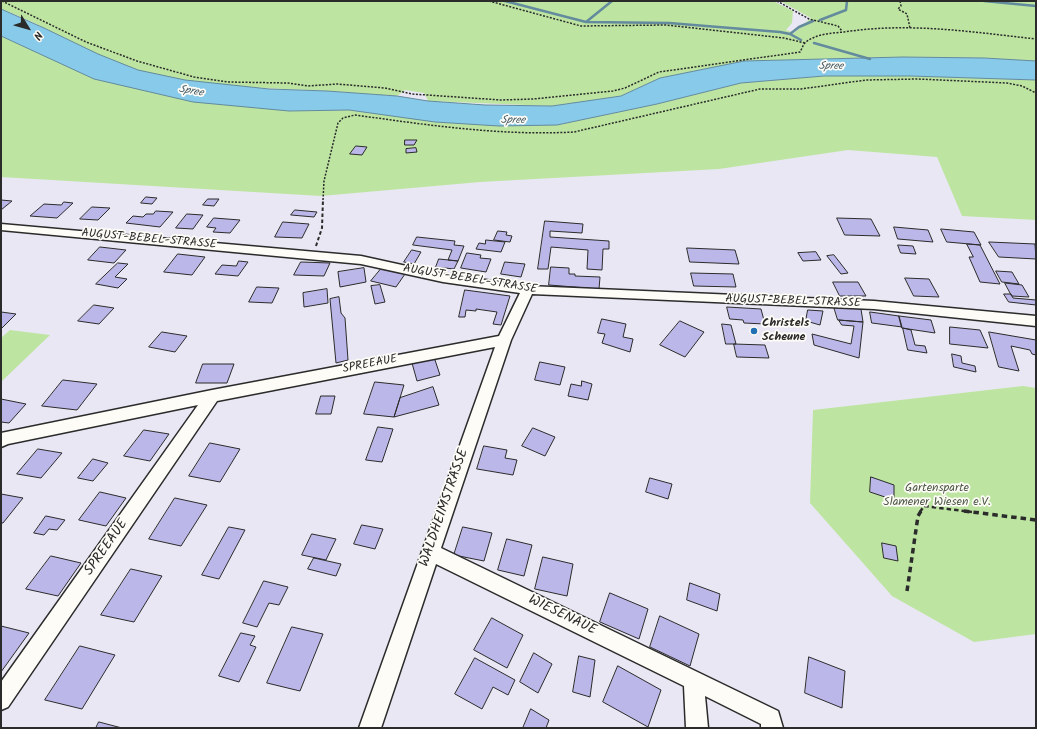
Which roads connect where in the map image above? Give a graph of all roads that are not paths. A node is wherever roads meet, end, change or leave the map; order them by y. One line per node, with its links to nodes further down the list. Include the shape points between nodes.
1 (1, 227): 2 (street, AUGUST-BEBEL-STRASSE, via 361,260 443,278)
2 (528, 290): 3 (street, AUGUST-BEBEL-STRASSE, via 874,305); 4 (street, WALDHEIMSTRASSE)
3 (1036, 321)
4 (504, 340): 5 (street, SPREEAUE); 7 (street, WALDHEIMSTRASSE)
5 (212, 396): 6 (street, SPREEAUE); 9 (street, SPREEAUE)
6 (2, 440)
7 (430, 552): 8 (street, WIESENAUE); 10 (street, WALDHEIMSTRASSE)
8 (694, 680): 11 (street); 12 (street, WIESENAUE, via 771,718)
9 (1, 700)
10 (370, 728)
11 (697, 728)
12 (772, 728)

